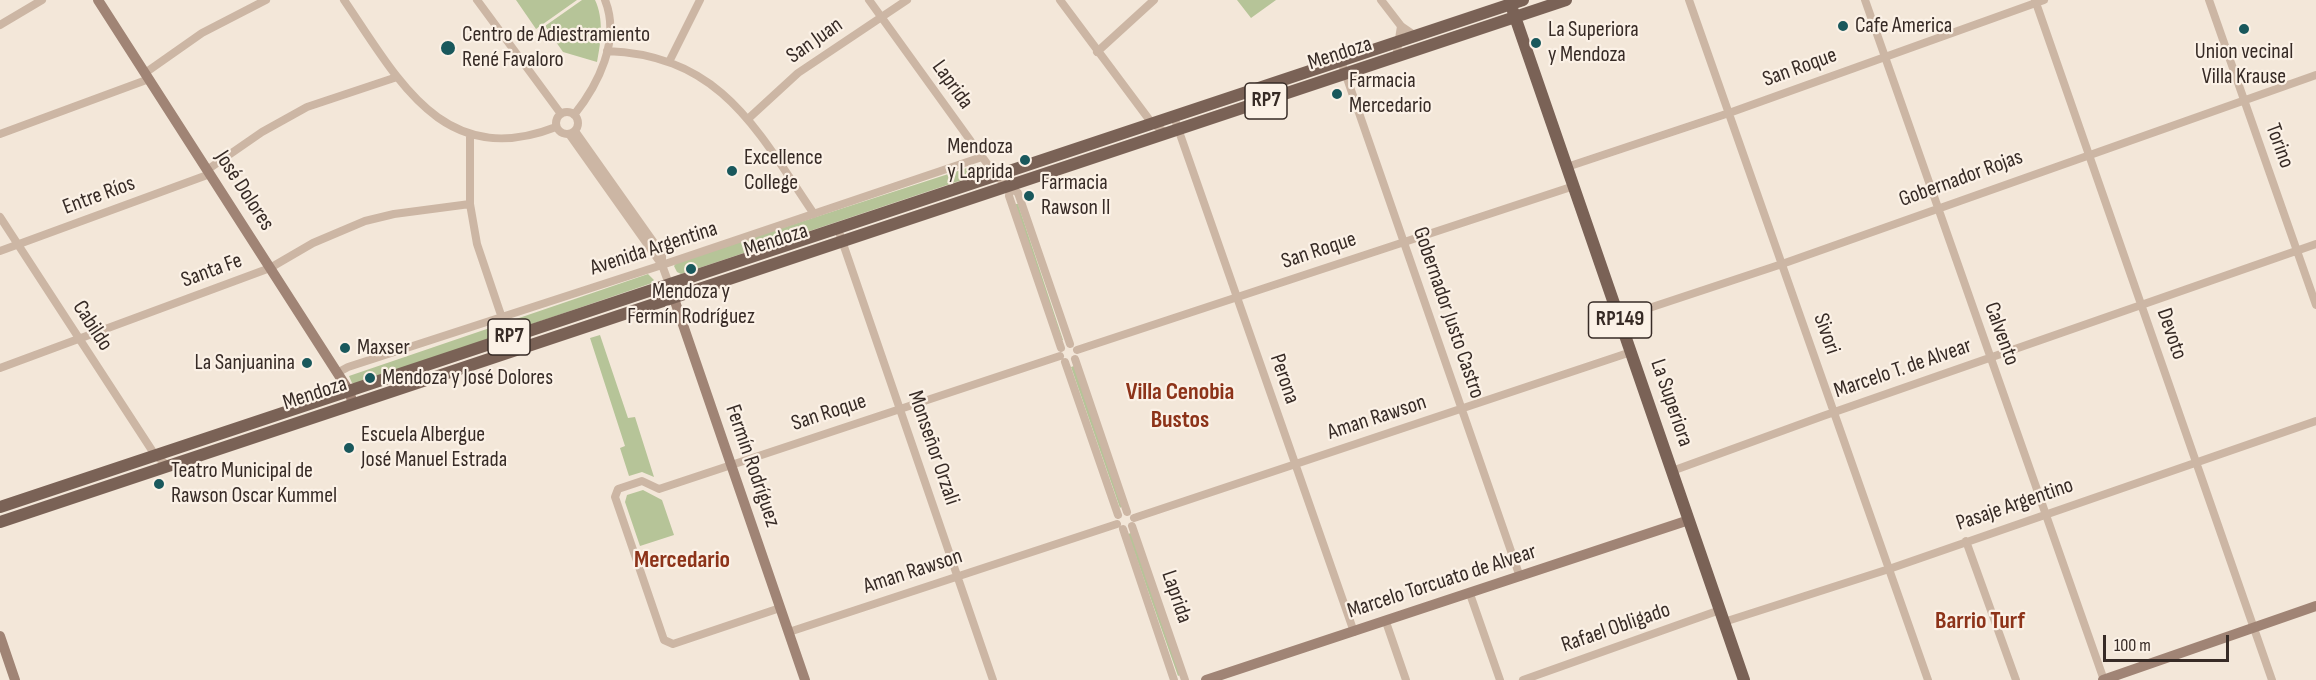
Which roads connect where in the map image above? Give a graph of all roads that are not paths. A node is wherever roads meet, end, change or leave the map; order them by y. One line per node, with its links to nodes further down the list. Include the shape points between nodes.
1 (42, 0): 21 (street)
2 (98, 0): 34 (street, José Dolores)
3 (266, 0): 34 (street, via 202,33)
4 (344, 0): 35 (street)
5 (477, 0): 39 (street)
6 (605, 0): 26 (street)
7 (700, 0): 30 (street)
8 (869, 0): 19 (street, Laprida)
9 (907, 0): 19 (street, San Juan)
10 (1060, 0): 27 (street)
11 (1154, 0): 27 (street)
12 (1381, 0): 22 (street)
13 (1566, 0): 20 (main road, Mendoza / RP7)
14 (1689, 0): 38 (street, Sivori)
15 (1865, 0): 28 (street, Calvento)
16 (2209, 0): 36 (street, Torino)
17 (2039, 1): 28 (street, San Roque); 50 (street, Devoto)
18 (1517, 2): 20 (main road, La Superiora / RP149); 23 (main road, Mendoza / RP7)
19 (882, 18): 42 (street, San Juan, via 798,73); 51 (street, Laprida)
20 (1515, 18): 25 (main road, Mendoza / RP7); 52 (main road, La Superiora / RP149)
21 (0, 25)
22 (1401, 26): 23 (street); 24 (street)
23 (1416, 36): 24 (main road, Mendoza / RP7); 25 (street)
24 (1399, 42): 29 (street); 31 (main road, Mendoza / RP7)
25 (1430, 46): 29 (main road, Mendoza / RP7)
26 (607, 51): 30 (street, via 638,52); 40 (street, via 599,79)
27 (1096, 52): 43 (street)
28 (1885, 56): 38 (street, San Roque); 58 (street, Calvento)
29 (1396, 58): 32 (main road, Mendoza / RP7)
30 (670, 60): 42 (street, via 714,86)
31 (1341, 61): 32 (street, Gobernador Justo Castro); 37 (main road, Mendoza / RP7)
32 (1346, 74): 46 (main road, Mendoza / RP7); 63 (street, Gobernador Justo Castro)
33 (2316, 75): 36 (street, Gobernador Rojas)
34 (147, 76): 47 (street); 53 (street, José Dolores)
35 (397, 77): 48 (street, via 428,111); 53 (street, Entre Ríos, via 307,107 262,132)
36 (2243, 99): 50 (street, Gobernador Rojas); 66 (street, Torino)
37 (1194, 111): 41 (main road, Mendoza / RP7); 46 (street)
38 (1729, 113): 52 (street, San Roque); 68 (street, Sivori)
39 (561, 114): 40 (street); 44 (street)
40 (574, 115): 45 (street, via 577,122)
41 (1174, 117): 43 (main road, Mendoza / RP7); 46 (street, Perona)
42 (748, 118): 59 (street)
43 (1151, 124): 46 (street); 49 (street); 54 (main road, Mendoza / RP7)
44 (556, 127): 45 (street, via 560,133); 48 (street, via 510,138)
45 (572, 132): 69 (street, Fermín Rodríguez)
46 (1178, 133): 49 (main road, Mendoza / RP7); 73 (street, Perona)
47 (0, 134)
48 (470, 136): 57 (street)
49 (1140, 143): 56 (main road, Mendoza / RP7)
50 (2089, 153): 58 (street, Gobernador Rojas); 74 (street, Devoto)
51 (982, 157): 54 (street, Laprida); 59 (street, Avenida Argentina)
52 (1567, 167): 55 (main road, La Superiora / RP149)
53 (208, 172): 64 (street, Entre Ríos); 70 (street, José Dolores)
54 (996, 176): 56 (street, Laprida); 61 (main road, Mendoza / RP7)
55 (1574, 186): 63 (street, San Roque); 77 (main road, La Superiora / RP149)
56 (1011, 187): 62 (main road, Mendoza / RP7); 79 (street, Laprida, via 1018,193); 82 (street, Laprida, via 1009,196)
57 (470, 204): 70 (street, Santa Fe, via 365,221 313,243); 76 (street, via 477,244)
58 (1937, 207): 68 (street, Gobernador Rojas); 83 (street, Calvento)
59 (814, 214): 69 (street, Avenida Argentina)
60 (0, 217): 64 (street, Cabildo)
61 (838, 228): 62 (street, Monseñor Orzali); 71 (main road, Mendoza / RP7)
62 (842, 242): 72 (main road, Mendoza / RP7); 89 (street, Monseñor Orzali)
63 (1404, 242): 73 (street, San Roque); 90 (street, Gobernador Justo Castro)
64 (18, 244): 67 (street, Entre Ríos); 78 (street, Cabildo)
65 (2316, 244): 66 (street, Marcelo T. de Alvear)
66 (2297, 250): 74 (street, Marcelo T. de Alvear); 75 (street, Torino)
67 (0, 251)
68 (1782, 264): 77 (street, Gobernador Rojas); 91 (street, Sivori)
69 (662, 265): 71 (street, Fermín Rodríguez); 76 (street, Avenida Argentina)
70 (270, 268): 78 (street, Santa Fe); 86 (street, José Dolores)
71 (669, 284): 72 (street, Fermín Rodríguez); 87 (main road, Mendoza / RP7)
72 (673, 297): 88 (main road, Mendoza / RP7); 96 (street, Fermín Rodríguez)
73 (1237, 297): 80 (street, San Roque); 95 (street, Perona)
74 (2141, 305): 83 (street, Marcelo T. de Alvear); 94 (street, Devoto)
75 (2316, 305)
76 (502, 318): 86 (street, Avenida Argentina)
77 (1619, 318): 81 (main road, La Superiora / RP149)
78 (79, 339): 85 (street, Santa Fe); 93 (street, Cabildo)
79 (1070, 344): 80 (street); 82 (street)
80 (1077, 350): 84 (street)
81 (1631, 352): 90 (street, Aman Rawson); 98 (main road, La Superiora / RP149)
82 (1062, 355): 84 (street); 89 (street, San Roque); 106 (street, Laprida)
83 (1991, 357): 91 (street, Marcelo T. de Alvear); 102 (street, Calvento)
84 (1075, 359): 101 (street)
85 (0, 368)
86 (337, 372): 87 (street, José Dolores)
87 (349, 391): 88 (street, José Dolores); 93 (main road, Mendoza / RP7)
88 (353, 404): 97 (main road, Mendoza / RP7)
89 (900, 409): 96 (street, San Roque); 109 (street, Monseñor Orzali)
90 (1462, 409): 95 (street, Aman Rawson); 110 (street, Gobernador Justo Castro)
91 (1834, 412): 98 (street, Marcelo T. de Alvear); 108 (street, Sivori)
92 (2316, 421): 94 (street, Pasaje Argentino)
93 (154, 455): 97 (street, Cabildo); 99 (street); 100 (main road, Mendoza / RP7)
94 (2196, 461): 102 (street, Pasaje Argentino); 116 (street, Devoto)
95 (1295, 464): 105 (street, Aman Rawson); 117 (street, Perona)
96 (731, 465): 113 (street, Fermín Rodríguez); 113 (street, San Roque, via 659,489 642,481 618,489 615,496 664,640 673,644)
97 (168, 466): 99 (main road, Mendoza / RP7)
98 (1672, 471): 103 (main road, La Superiora / RP149)
99 (143, 474): 104 (main road, Mendoza / RP7)
100 (0, 507)
101 (1127, 512): 105 (street); 106 (street)
102 (2045, 514): 107 (street, Pasaje Argentino); 133 (street, Calvento)
103 (1689, 520): 110 (street, Marcelo Torcuato de Alvear); 114 (main road, La Superiora / RP149)
104 (0, 522)
105 (1133, 522): 106 (street, Aman Rawson); 125 (street, Laprida)
106 (1119, 523): 109 (street, Aman Rawson); 124 (street, Laprida)
107 (1966, 541): 108 (street, Pasaje Argentino); 132 (street)
108 (1889, 569): 114 (street, Pasaje Argentino); 131 (street, Sivori)
109 (958, 576): 118 (street, Aman Rawson); 123 (street, Monseñor Orzali)
110 (1520, 577): 111 (street, Marcelo Torcuato de Alvear)
111 (1470, 594): 115 (street, Marcelo Torcuato de Alvear); 128 (street)
112 (2316, 606): 116 (street)
113 (780, 608): 118 (street, Fermín Rodríguez)
114 (1722, 616): 129 (street, Rafael Obligado); 130 (main road, La Superiora / RP149)
115 (1386, 622): 117 (street, Marcelo Torcuato de Alvear); 127 (street)
116 (2254, 628): 133 (street); 134 (street, Devoto)
117 (1354, 632): 120 (street, Marcelo Torcuato de Alvear)
118 (789, 633): 122 (street, Fermín Rodríguez)
119 (0, 636): 121 (street)
120 (1222, 677): 126 (street, Marcelo Torcuato de Alvear)
121 (15, 680)
122 (805, 680)
123 (993, 680)
124 (1174, 680)
125 (1185, 680)
126 (1206, 680)
127 (1406, 680)
128 (1500, 680)
129 (1523, 680)
130 (1744, 680)
131 (1928, 680)
132 (2016, 680)
133 (2104, 680)
134 (2272, 680)

